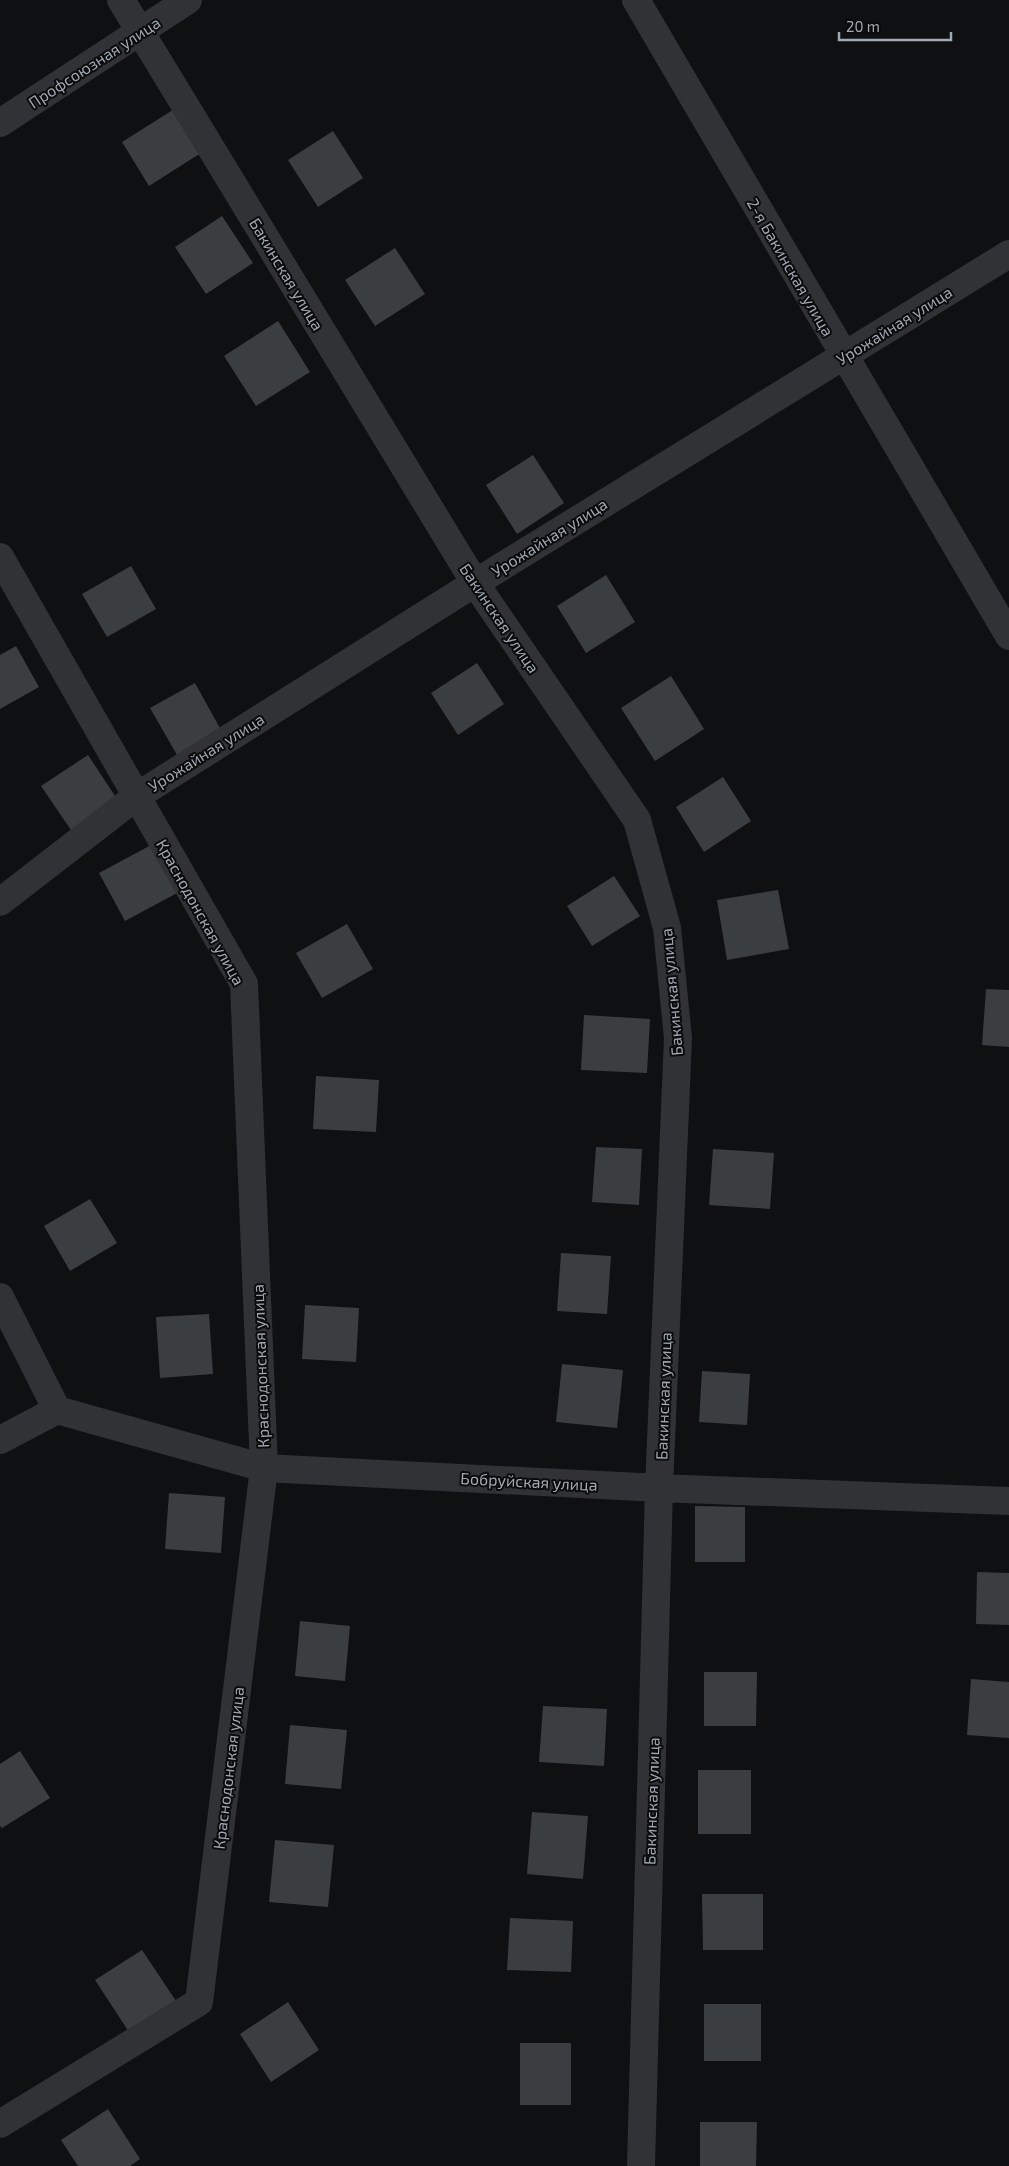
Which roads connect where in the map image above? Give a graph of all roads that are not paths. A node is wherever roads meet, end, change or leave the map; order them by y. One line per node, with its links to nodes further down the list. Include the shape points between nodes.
1 (121, 0): 4 (street, Бакинская улица)
2 (188, 0): 4 (street, Профсоюзная улица)
3 (636, 0): 7 (street, 2-я Бакинская улица)
4 (140, 32): 5 (street, Профсоюзная улица); 9 (street, Бакинская улица)
5 (0, 123)
6 (1009, 254): 7 (street, Урожайная улица)
7 (843, 356): 9 (street, Урожайная улица); 10 (street, 2-я Бакинская улица)
8 (0, 557): 11 (street, Краснодонская улица)
9 (475, 583): 11 (street, Урожайная улица); 17 (street, Бакинская улица, via 637,820 667,928 678,1038)
10 (1009, 636)
11 (137, 796): 12 (street, Урожайная улица); 16 (street, Краснодонская улица, via 244,984)
12 (0, 902)
13 (0, 1297): 14 (street)
14 (57, 1410): 15 (street); 16 (street, Бобруйская улица)
15 (0, 1440)
16 (264, 1468): 17 (street, Бобруйская улица); 19 (street, Краснодонская улица, via 199,2002)
17 (660, 1488): 18 (street, Бобруйская улица); 20 (street, Бакинская улица)
18 (1009, 1501)
19 (0, 2124)
20 (641, 2166)

